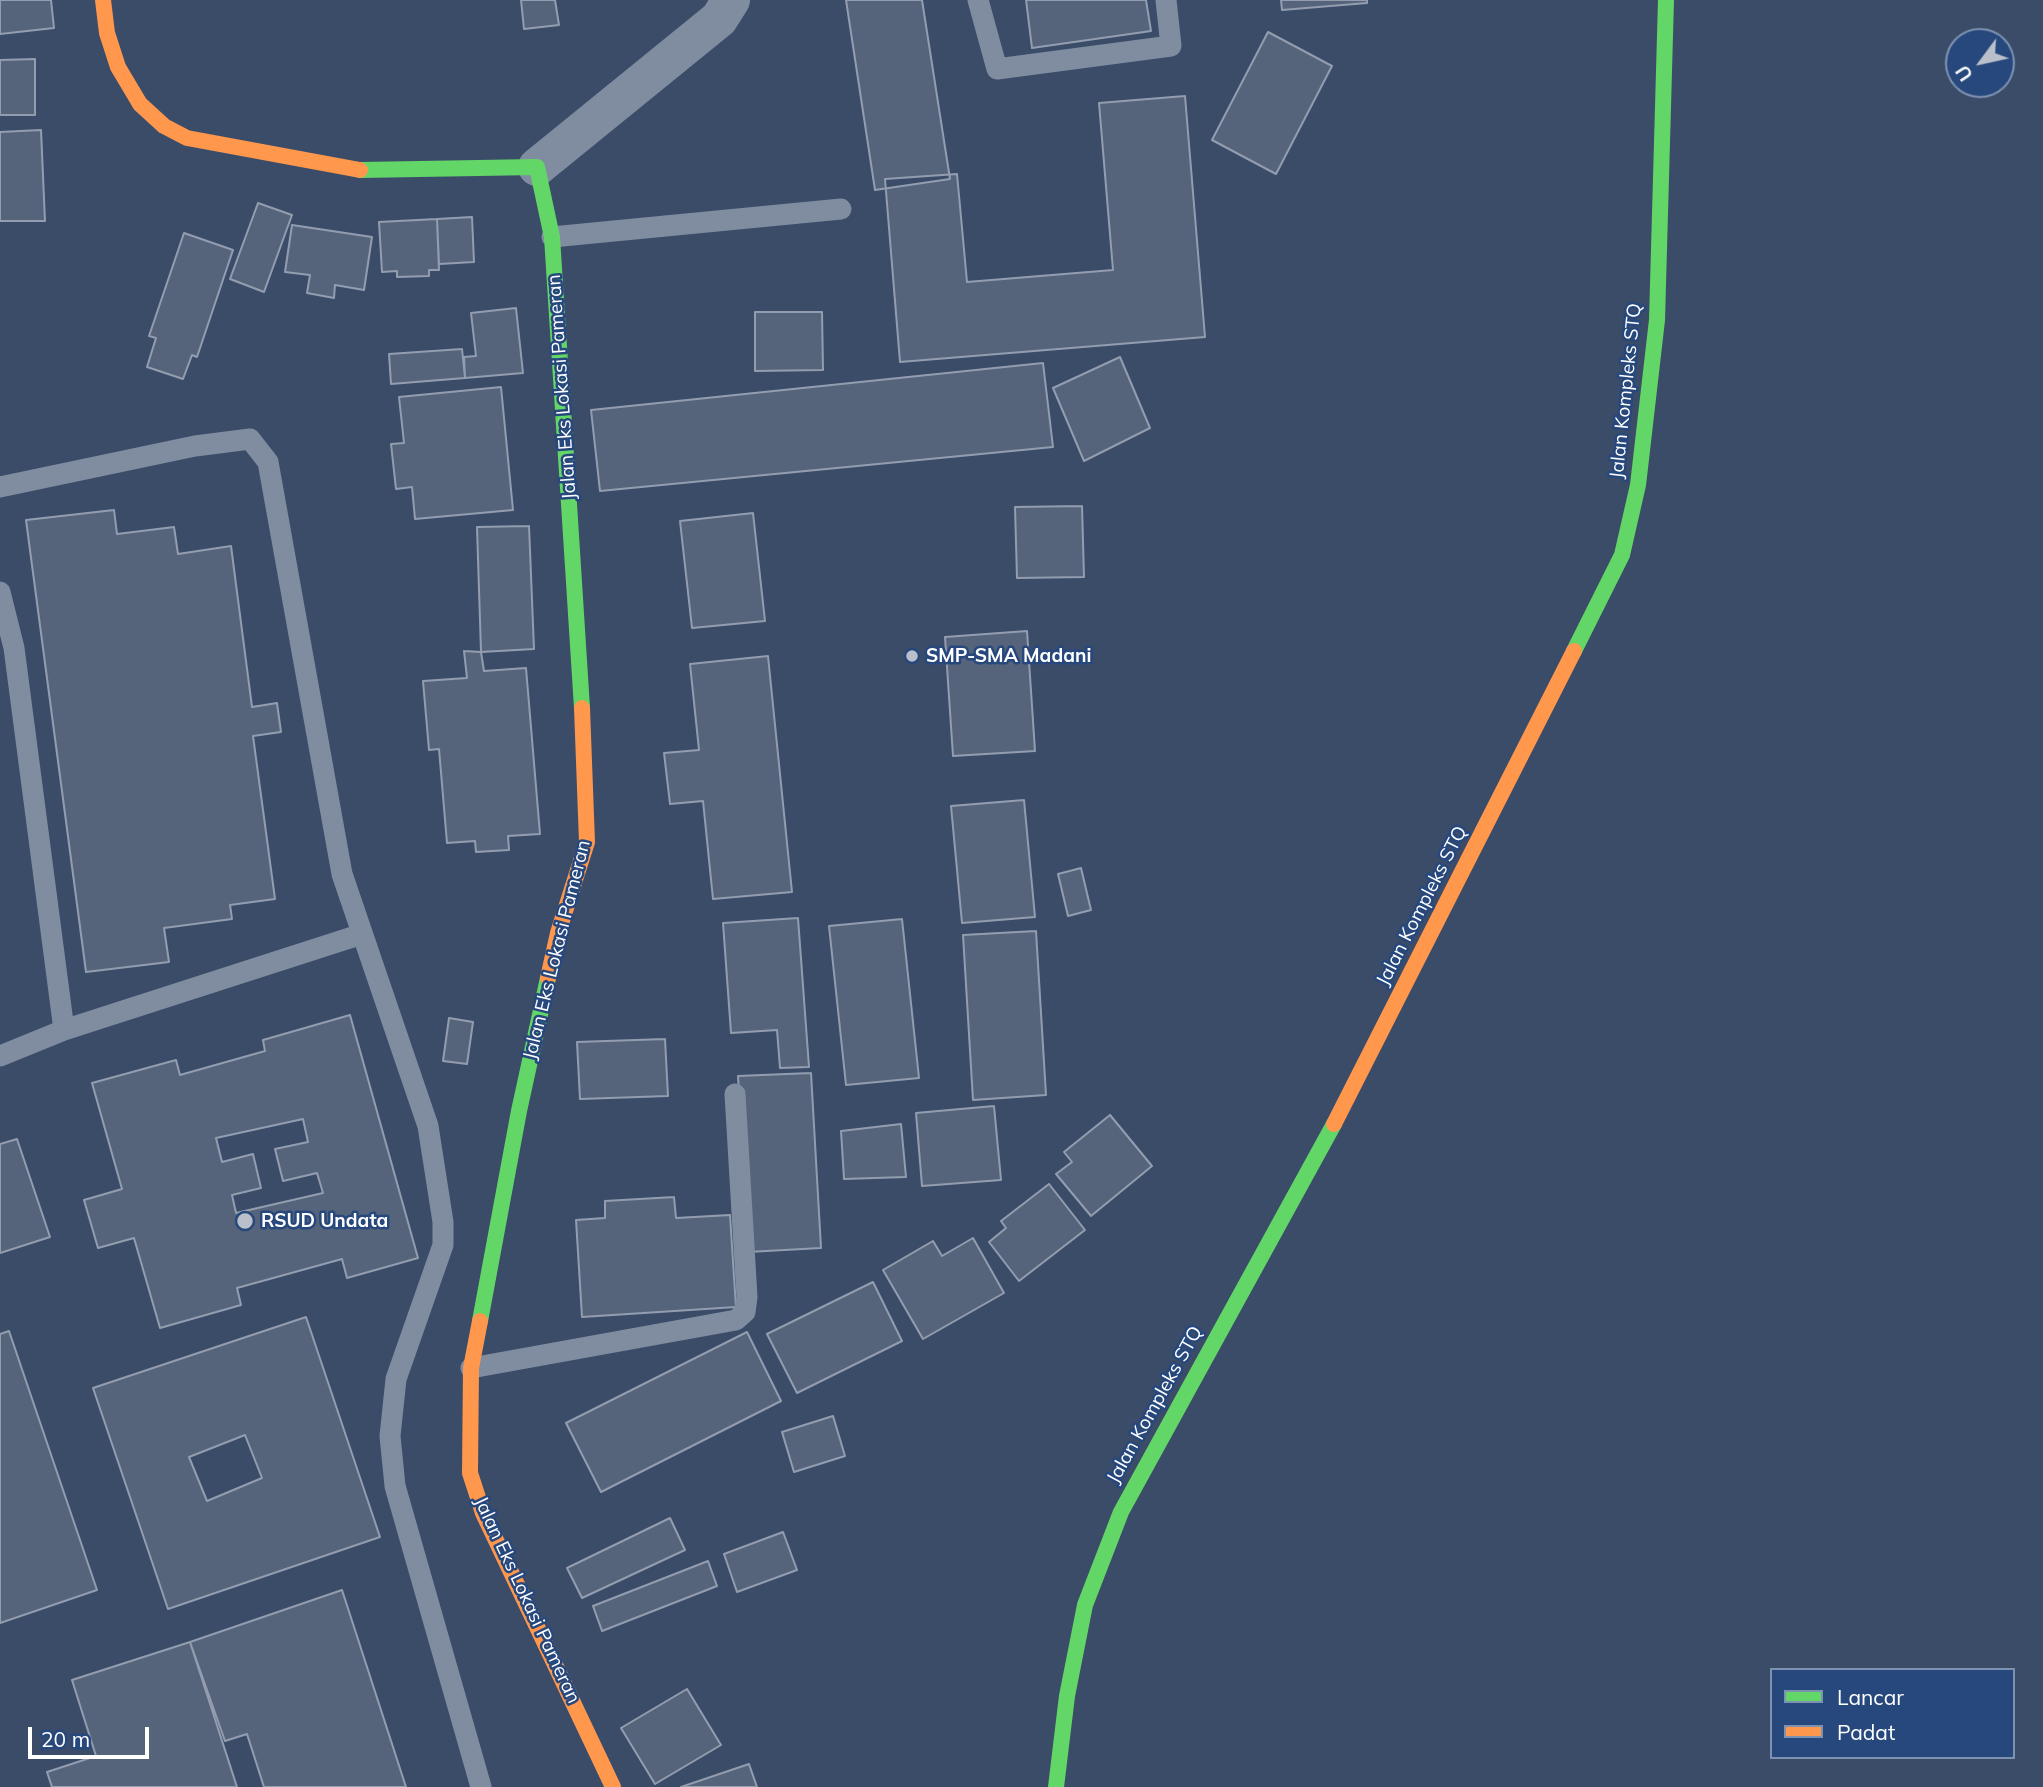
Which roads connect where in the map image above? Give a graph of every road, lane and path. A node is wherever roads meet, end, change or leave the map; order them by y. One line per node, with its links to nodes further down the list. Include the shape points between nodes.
1 (103, 0): 6 (street, via 118,67 140,104 164,126 187,138 356,170)
2 (731, 0): 6 (street, via 719,19)
3 (978, 0): 4 (lane, via 997,69 1171,46)
4 (1166, 0)
5 (1666, 0): 18 (street, Jalan Kompleks STQ, via 1657,320 1638,485 1622,555 1365,1066 1121,1512 1085,1605)
6 (537, 167): 8 (street, Jalan Eks Lokasi Pameran)
7 (841, 209): 8 (lane)
8 (552, 237): 15 (street, Jalan Eks Lokasi Pameran, via 587,842 558,933 527,1073)
9 (0, 487): 11 (lane, via 250,439 268,462 342,874)
10 (0, 592): 12 (lane, via 14,648)
11 (362, 933): 12 (lane); 16 (lane, via 428,1126 443,1222 443,1245 396,1379 390,1436 396,1486)
12 (64, 1030): 13 (lane)
13 (0, 1056)
14 (735, 1094): 15 (lane, via 745,1312 736,1320)
15 (471, 1368): 17 (street, Jalan Eks Lokasi Pameran, via 470,1473 483,1513)
16 (481, 1787)
17 (613, 1787)
18 (1056, 1787)

